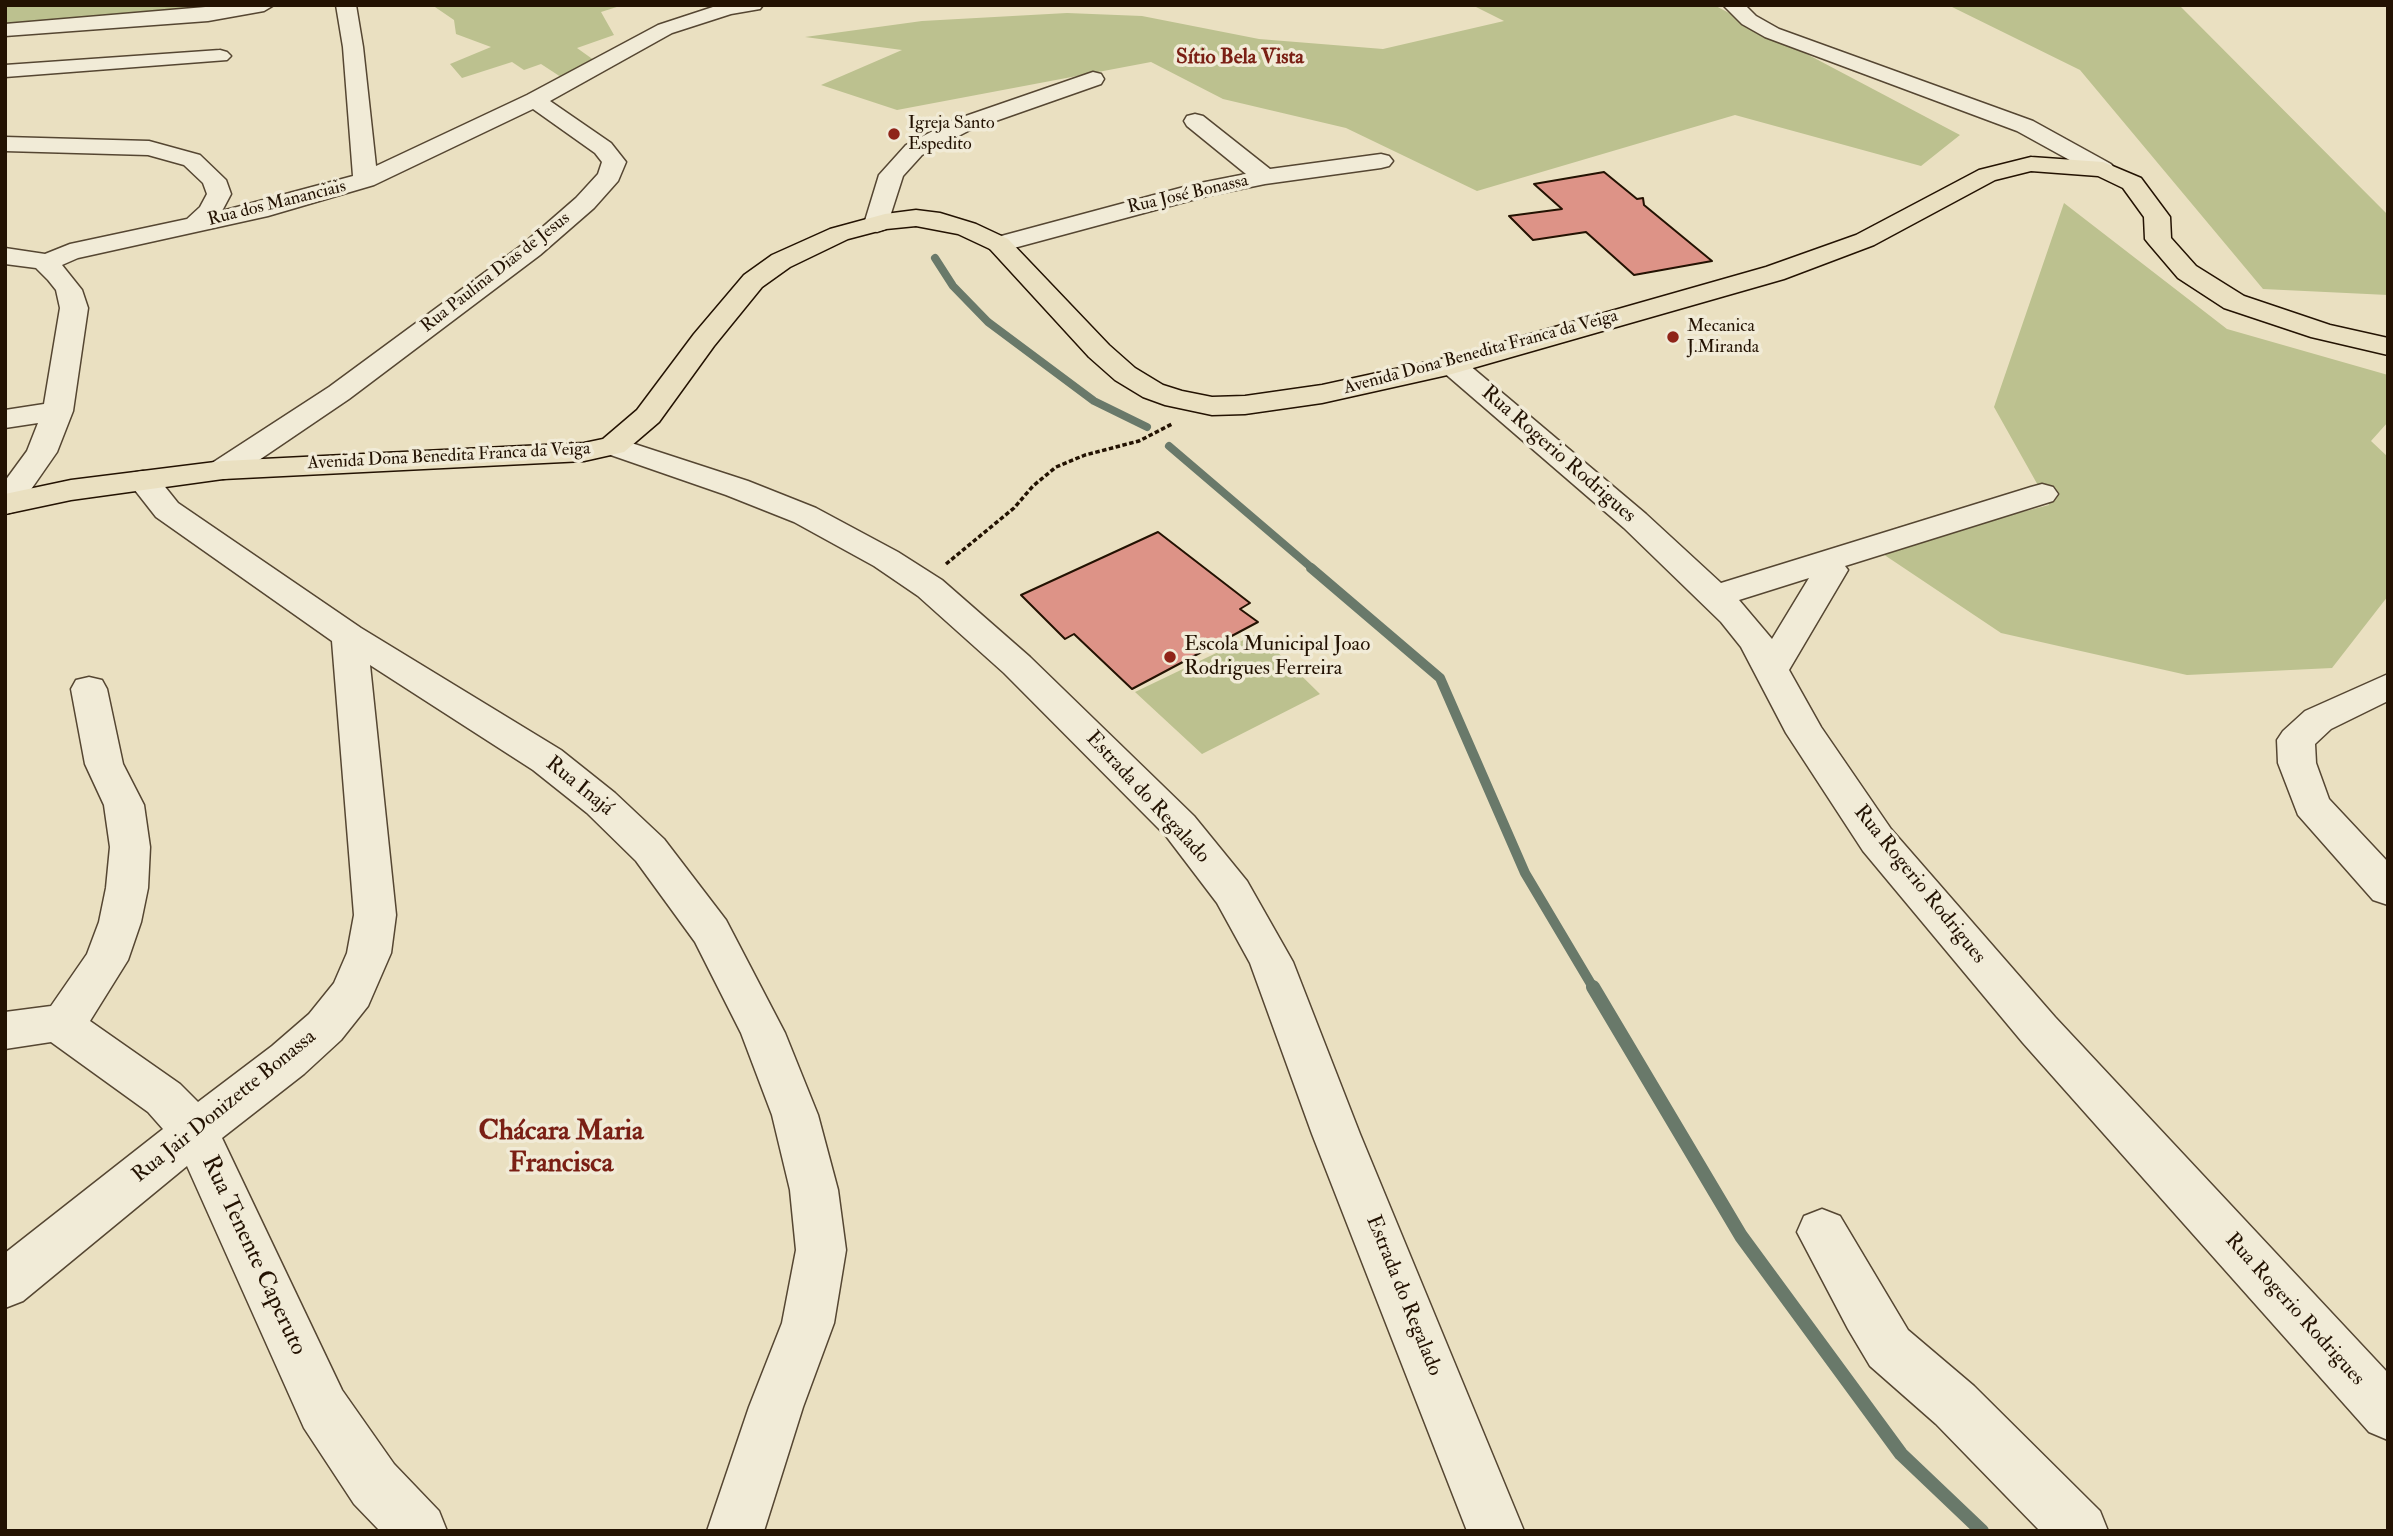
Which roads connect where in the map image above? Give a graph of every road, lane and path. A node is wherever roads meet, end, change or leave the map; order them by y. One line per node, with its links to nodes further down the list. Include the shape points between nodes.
1 (264, 5): 5 (street, via 208,15)
2 (346, 5): 15 (street)
3 (752, 5): 9 (street, via 664,29)
4 (1733, 5): 13 (street, via 1772,33 2025,126)
5 (5, 30)
6 (220, 56): 7 (street)
7 (5, 71)
8 (1093, 79): 17 (street, via 962,125 915,150 891,175)
9 (535, 100): 15 (street, Rua dos Mananciais); 27 (street, Rua Paulina Dias de Jesus, via 603,148 614,162 609,176 531,250 339,393)
10 (1195, 121): 14 (street)
11 (5, 144): 16 (street, via 149,148 192,159 214,180 219,194)
12 (1381, 161): 14 (street, Rua José Bonassa)
13 (2103, 169): 21 (main road, Avenida Dona Benedita Franca da Veiga, via 2132,183 2157,217 2158,239 2208,288 2271,316); 22 (main road, Avenida Dona Benedita Franca da Veiga, via 2054,163 2006,168 1826,256)
14 (1265, 177): 18 (street, Rua José Bonassa, via 1191,192)
15 (365, 180): 16 (street, Rua dos Mananciais)
16 (196, 224): 20 (street, Rua dos Mananciais, via 70,252)
17 (877, 224): 18 (main road, Avenida Dona Benedita Franca da Veiga, via 916,218 940,220); 26 (main road, Avenida Dona Benedita Franca da Veiga, via 816,244 753,281 648,416)
18 (999, 244): 23 (main road, Avenida Dona Benedita Franca da Veiga, via 1125,374 1153,391)
19 (5, 256): 20 (street)
20 (48, 262): 24 (street, via 69,290 74,309)
21 (2388, 347)
22 (1452, 365): 23 (main road, Avenida Dona Benedita Franca da Veiga, via 1322,394 1245,405); 33 (street, Rua Rogerio Rodrigues)
23 (1202, 404): 32 (path, via 1139,441 1056,467)
24 (58, 411): 25 (street); 30 (street, via 41,452)
25 (5, 419)
26 (613, 446): 27 (main road, Avenida Dona Benedita Franca da Veiga, via 584,452); 32 (street, Estrada do Regalado, via 805,515)
27 (223, 470): 28 (main road, Avenida Dona Benedita Franca da Veiga)
28 (143, 480): 30 (main road, Avenida Dona Benedita Franca da Veiga); 34 (street, Rua Inajá, via 167,510)
29 (2042, 494): 33 (street)
30 (6, 504)
31 (1830, 570): 35 (street)
32 (923, 584): 47 (street, Estrada do Regalado, via 1017,665 1180,826 1232,892 1271,962)
33 (1716, 596): 35 (street, Rua Rogerio Rodrigues, via 1756,642)
34 (349, 635): 41 (street, Rua Jair Donizette Bonassa, via 374,915 369,953 352,993 326,1027); 46 (street, Rua Inajá, via 547,760 650,850 711,932 763,1033 795,1115 814,1190 821,1250 808,1323)
35 (1771, 671): 44 (street, Rua Rogerio Rodrigues, via 1805,733 1877,840 2039,1030)
36 (2388, 686): 38 (street, via 2318,720 2297,740 2297,763 2312,806)
37 (89, 689): 39 (street, via 104,764 124,805 130,847 127,888 106,960)
38 (2388, 889)
39 (62, 1026): 40 (street, via 46,1023); 41 (street, Rua Tenente Caperuto, via 164,1098)
40 (5, 1031)
41 (195, 1130): 43 (street, Rua Jair Donizette Bonassa); 45 (street, Rua Tenente Caperuto, via 323,1409 374,1484)
42 (1822, 1232): 48 (street, via 1889,1348 1955,1405)
43 (5, 1284)
44 (2388, 1413)
45 (419, 1531)
46 (736, 1531)
47 (1496, 1531)
48 (2080, 1531)

